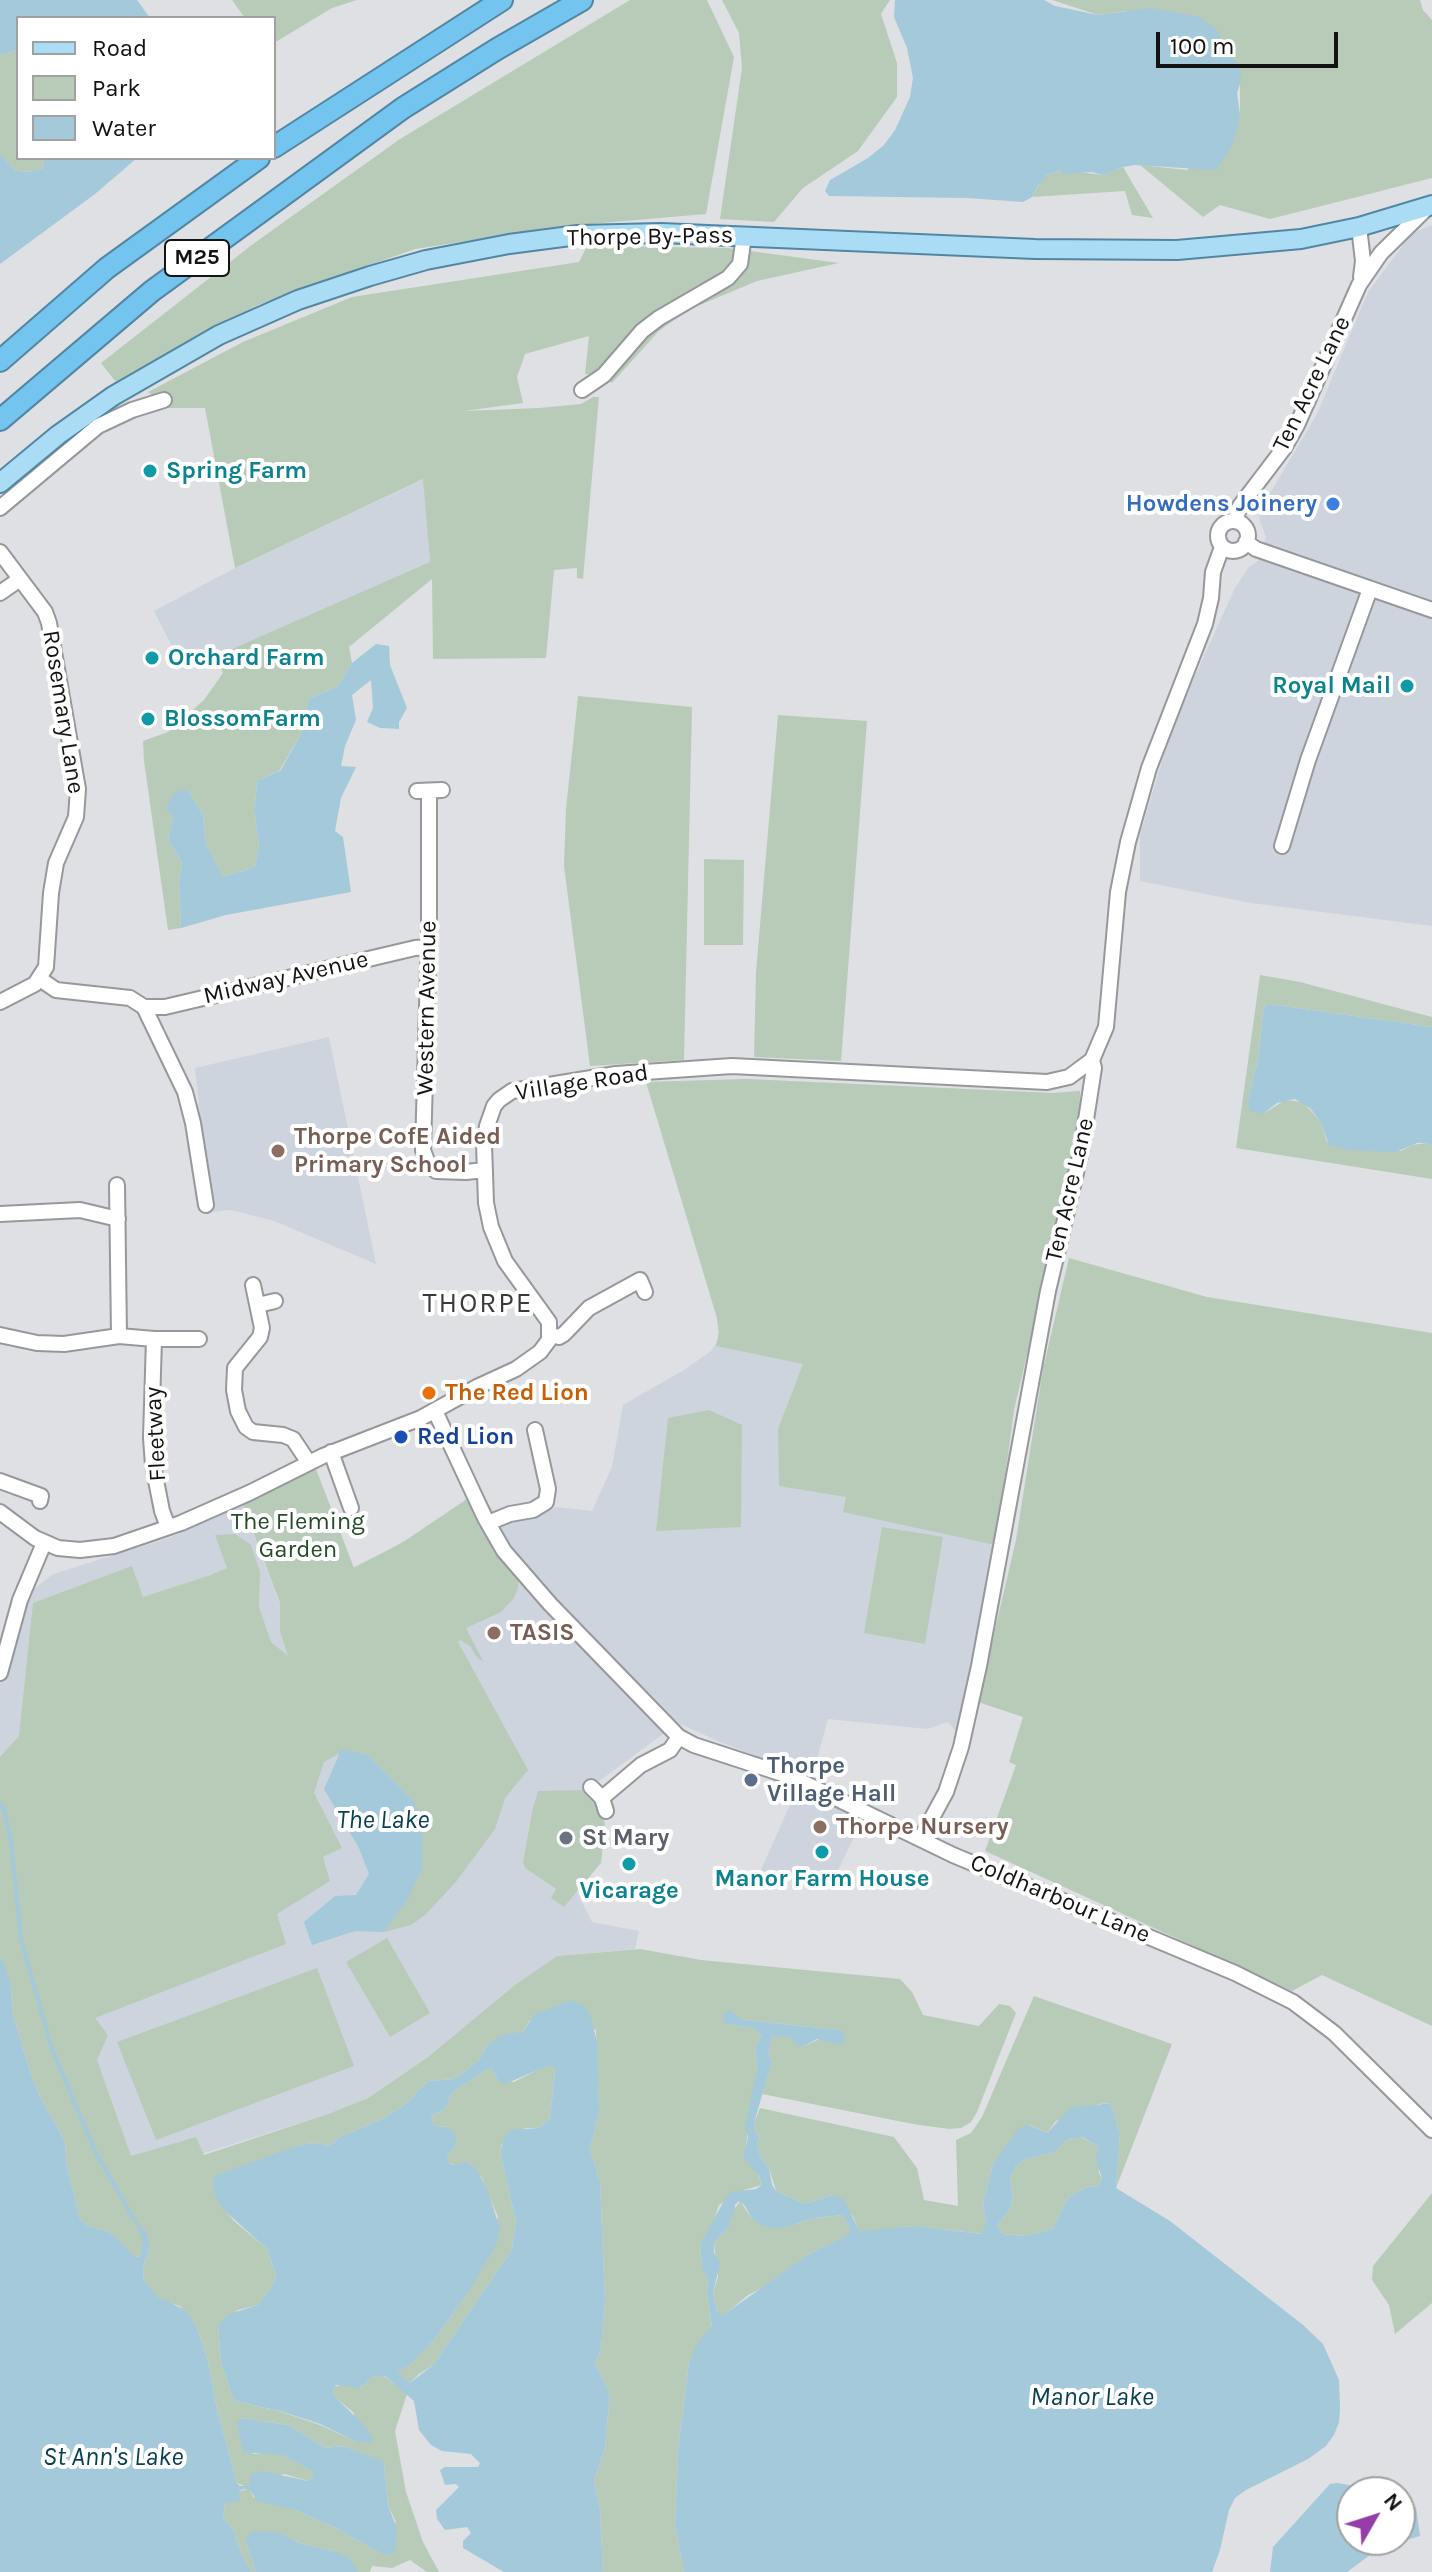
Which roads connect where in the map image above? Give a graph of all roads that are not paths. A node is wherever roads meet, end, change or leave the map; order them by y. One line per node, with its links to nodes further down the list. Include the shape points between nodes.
1 (502, 0): 3 (highway)
2 (582, 0): 12 (highway, M25, via 391,117 152,291)
3 (276, 146)
4 (256, 160): 9 (highway, M25, via 107,268)
5 (1431, 206): 6 (main road, Thorpe By-Pass); 8 (street, Ten Acre Lane, via 1391,242)
6 (1359, 227): 7 (main road, Thorpe By-Pass, via 1301,239 1177,250); 8 (street, Ten Acre Lane)
7 (744, 236): 10 (street, via 735,271 651,324 604,375); 13 (main road, Thorpe By-Pass, via 578,235 509,244 426,260 312,295 219,335 141,378)
8 (1359, 285): 15 (street, Ten Acre Lane, via 1297,425)
9 (0, 361)
10 (582, 390)
11 (164, 400): 14 (street, via 98,426)
12 (0, 420)
13 (0, 483)
14 (0, 508)
15 (1235, 521): 16 (street, via 1244,527); 17 (street, via 1219,529)
16 (1246, 542): 17 (street, via 1233,551); 20 (street)
17 (1222, 547): 29 (street, Ten Acre Lane, via 1205,624 1149,768 1128,842 1118,892 1106,1027)
18 (0, 552): 19 (street, Rosemary Lane)
19 (20, 579): 21 (street); 26 (street, Rosemary Lane, via 49,623 78,789 76,817 56,863 48,953)
20 (1370, 589): 22 (street); 24 (street)
21 (0, 593)
22 (1432, 610)
23 (430, 791): 25 (street, Western Avenue)
24 (1282, 846)
25 (428, 947): 28 (street, Midway Avenue, via 165,1007); 30 (street, Western Avenue, via 425,1157 432,1168 444,1172)
26 (40, 979): 27 (street); 28 (street, via 56,990 130,998)
27 (0, 1002)
28 (144, 1007): 32 (street, via 185,1092)
29 (1092, 1060): 30 (street, Village Road, via 1069,1077 1047,1082 732,1066 527,1087 499,1100 490,1114); 58 (street, Ten Acre Lane, via 1081,1152 1048,1291 979,1666 946,1792)
30 (485, 1170): 40 (street, Village Road, via 488,1218 498,1245 546,1316)
31 (117, 1185): 34 (street)
32 (206, 1205)
33 (0, 1214): 34 (street, via 80,1210)
34 (118, 1219): 41 (street)
35 (253, 1285): 38 (street)
36 (645, 1292): 40 (street, via 640,1280 589,1308 564,1334)
37 (275, 1301): 38 (street)
38 (258, 1305): 47 (street, via 260,1337 235,1368 238,1411 253,1432 293,1439)
39 (0, 1335): 41 (street, via 64,1344)
40 (550, 1335): 44 (street, via 530,1360)
41 (119, 1336): 42 (street)
42 (154, 1339): 43 (street); 53 (street, Fleetway, via 153,1465)
43 (199, 1339)
44 (435, 1411): 46 (street); 52 (street, Coldharbour Lane)
45 (535, 1430): 52 (street, via 546,1502)
46 (331, 1452): 47 (street); 50 (street)
47 (309, 1463): 53 (street)
48 (0, 1481): 49 (street, via 41,1496)
49 (40, 1501)
50 (351, 1508)
51 (0, 1512): 54 (street)
52 (488, 1523): 56 (street, Coldharbour Lane, via 504,1551 550,1604)
53 (168, 1527): 54 (street, via 114,1546 80,1550)
54 (44, 1543): 55 (street, via 20,1600)
55 (0, 1673)
56 (679, 1737): 57 (street, via 670,1750 641,1765); 58 (street, Coldharbour Lane, via 792,1777)
57 (599, 1799)
58 (921, 1838): 59 (street, Coldharbour Lane, via 1293,2002 1334,2033)
59 (1432, 2130)

